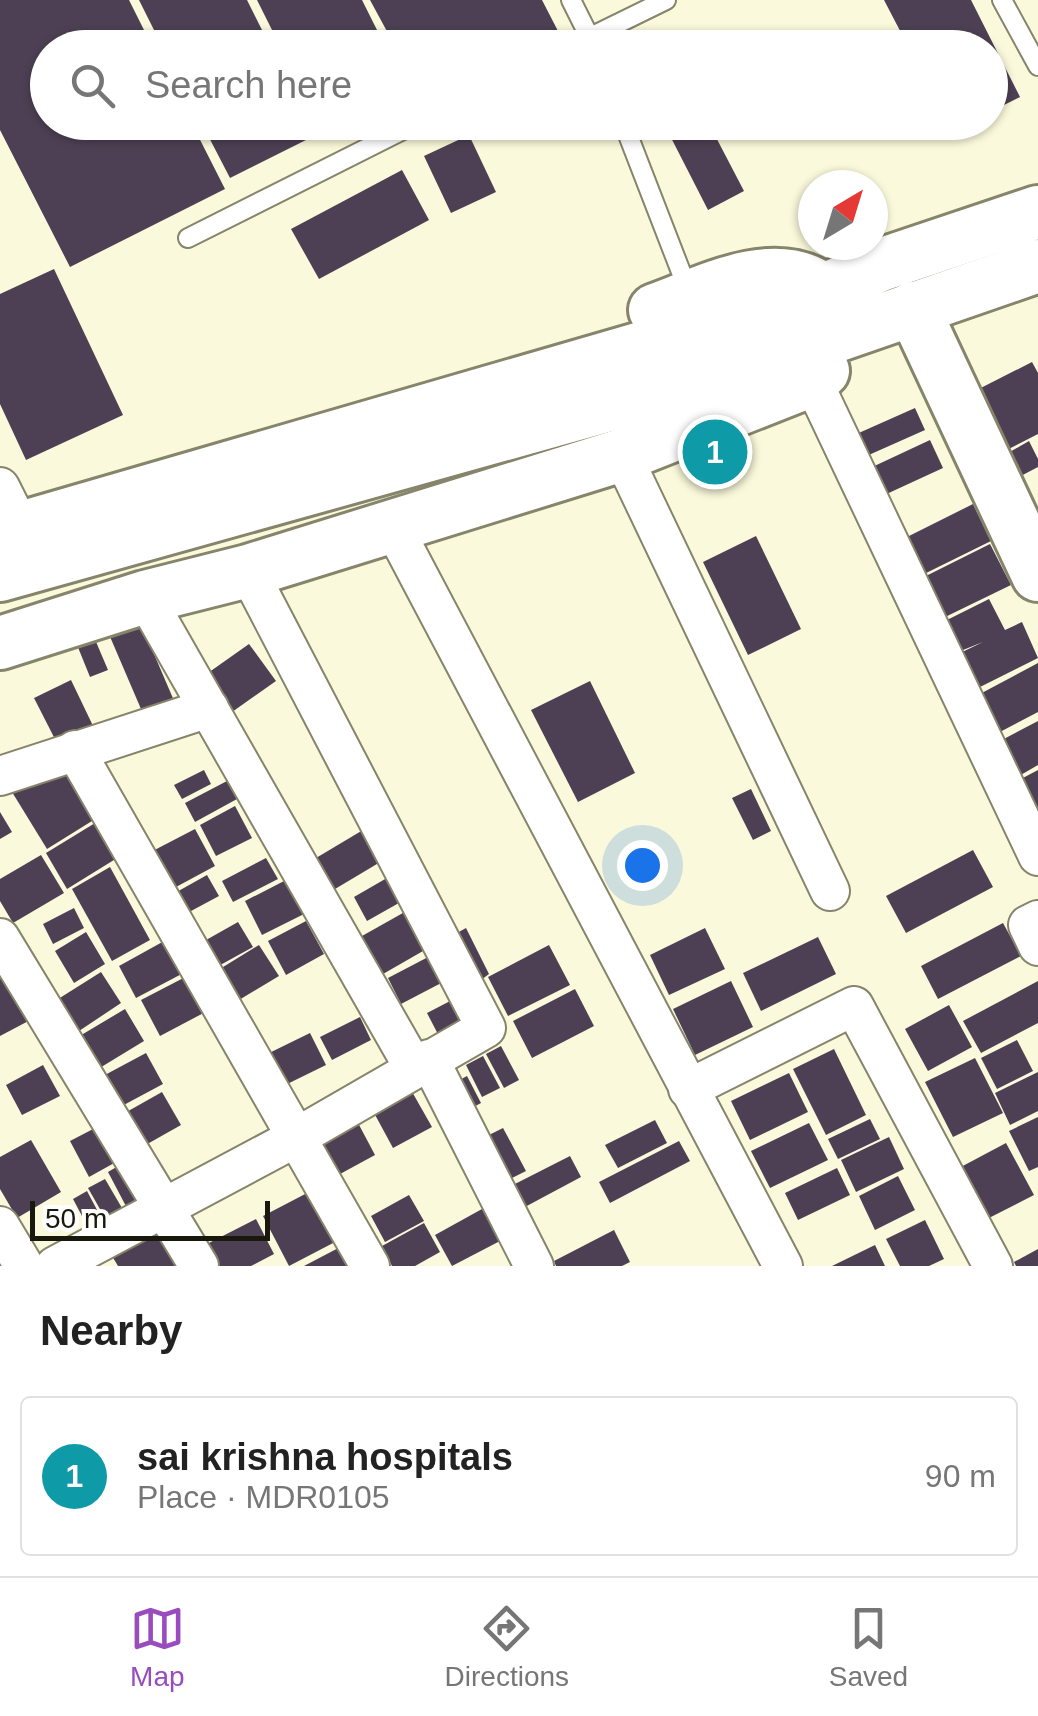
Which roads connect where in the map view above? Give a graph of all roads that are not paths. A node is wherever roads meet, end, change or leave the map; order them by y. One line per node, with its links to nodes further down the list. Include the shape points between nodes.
1 (571, 0): 4 (lane)
2 (666, 0): 5 (lane)
3 (1002, 0): 6 (lane)
4 (586, 30)
5 (613, 30)
6 (1038, 66)
7 (383, 140): 10 (lane)
8 (631, 140): 12 (lane)
9 (1038, 212): 14 (main road, via 880,265)
10 (188, 238)
11 (1038, 266): 13 (main road)
12 (691, 297): 14 (main road, via 782,273 802,278); 18 (main road, via 501,363)
13 (913, 308): 14 (main road); 22 (main road)
14 (831, 312): 15 (main road); 16 (main road, via 836,353)
15 (748, 342): 18 (main road); 21 (main road)
16 (812, 380): 17 (main road); 28 (street)
17 (622, 455): 19 (main road); 29 (street)
18 (3, 512)
19 (392, 525): 20 (main road); 34 (street)
20 (248, 570): 23 (main road); 33 (street, via 486,1028)
21 (0, 575)
22 (1038, 576)
23 (146, 597): 24 (main road); 25 (street)
24 (0, 642)
25 (208, 708): 26 (street); 33 (street)
26 (75, 750): 27 (street); 35 (street)
27 (0, 776)
28 (1038, 856)
29 (830, 891)
30 (1038, 920): 32 (street, via 1028,925)
31 (0, 938): 36 (street)
32 (1038, 946)
33 (421, 1064): 35 (street); 42 (street)
34 (688, 1089): 43 (street); 44 (street, via 854,1006)
35 (297, 1137): 36 (street); 41 (street)
36 (165, 1208): 39 (street); 40 (street)
37 (0, 1226): 38 (street)
38 (24, 1266)
39 (55, 1266)
40 (199, 1266)
41 (370, 1266)
42 (534, 1266)
43 (784, 1266)
44 (993, 1266)

